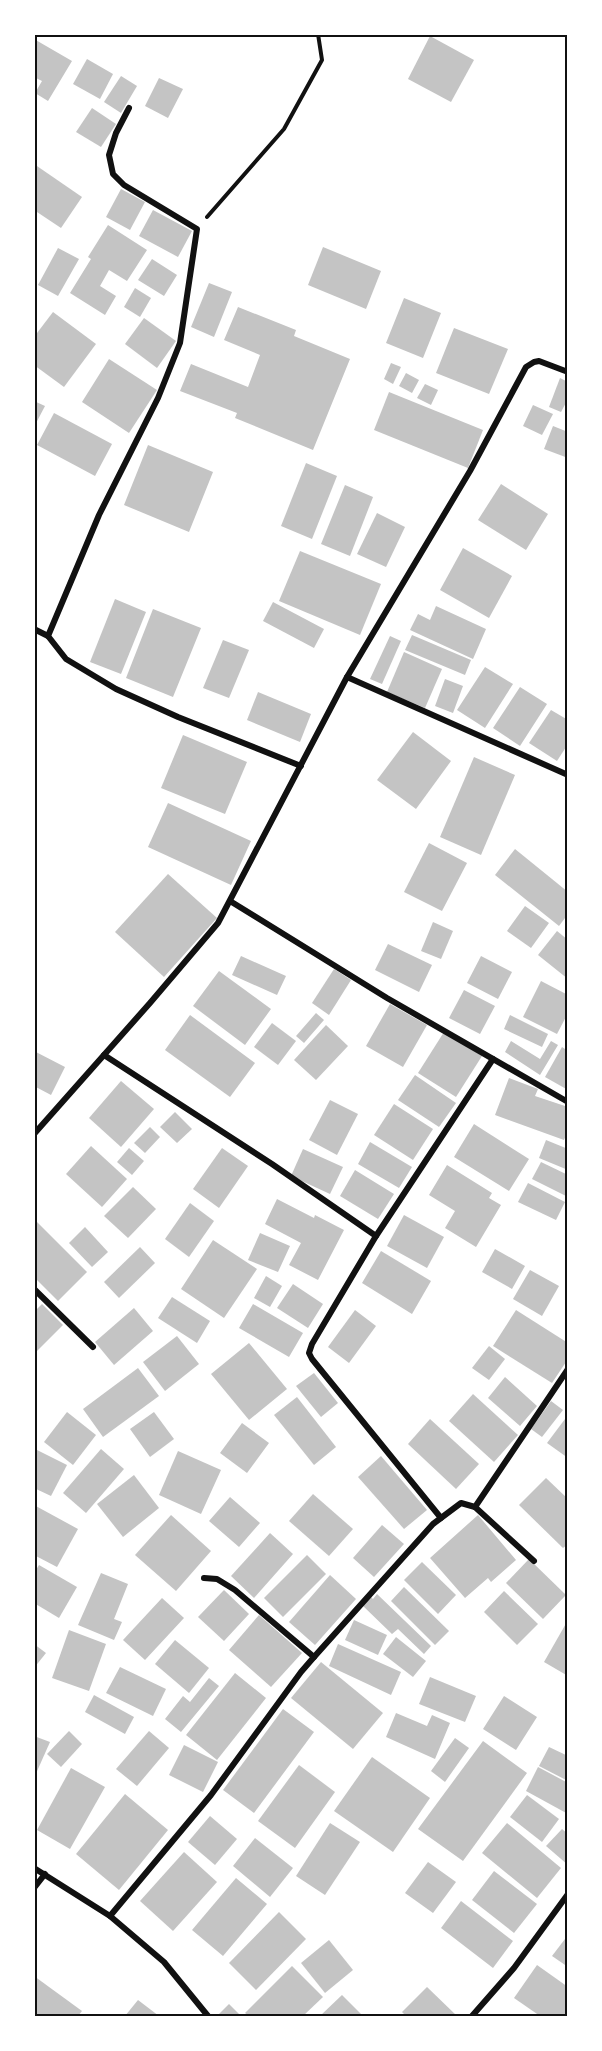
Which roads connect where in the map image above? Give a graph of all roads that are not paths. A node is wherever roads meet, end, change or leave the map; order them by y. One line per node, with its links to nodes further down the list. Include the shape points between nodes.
1 (129, 108): 4 (street, via 109,155 113,174 124,185 197,229 180,343 158,398 99,515)
2 (567, 372): 5 (street, via 539,361 526,367 470,471)
3 (34, 629): 4 (street)
4 (48, 636): 6 (street, via 66,659 116,689)
5 (347, 677): 6 (street); 7 (street)
6 (301, 766): 8 (street)
7 (567, 775)
8 (230, 900): 9 (street, via 218,923); 10 (street)
9 (104, 1055): 12 (street); 13 (street)
10 (494, 1059): 11 (street); 13 (street)
11 (567, 1102)
12 (34, 1134)
13 (376, 1236): 18 (street, via 309,1353)
14 (34, 1289): 15 (street)
15 (93, 1347)
16 (567, 1369): 17 (street)
17 (475, 1507): 18 (street, via 461,1503); 19 (street)
18 (441, 1518): 21 (street)
19 (534, 1561)
20 (204, 1578): 21 (street, via 217,1579 235,1590)
21 (314, 1657): 26 (street, via 211,1795)
22 (34, 1868): 23 (street)
23 (45, 1874): 24 (street); 26 (street)
24 (34, 1888)
25 (567, 1894): 28 (street, via 514,1968)
26 (110, 1916): 27 (street, via 164,1962)
27 (208, 2016)
28 (472, 2016)

